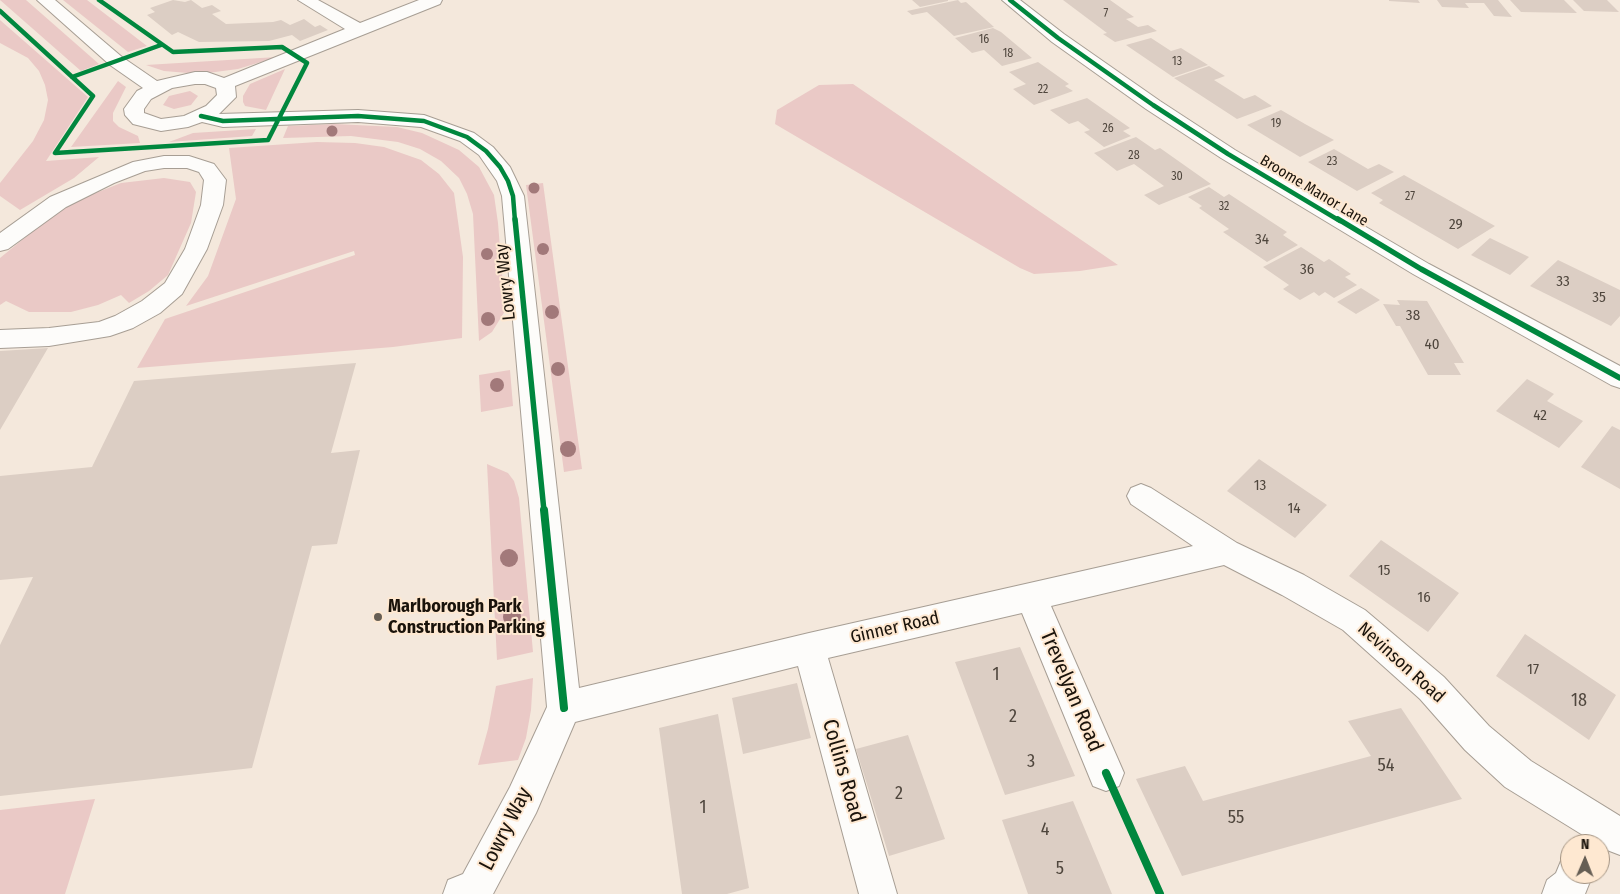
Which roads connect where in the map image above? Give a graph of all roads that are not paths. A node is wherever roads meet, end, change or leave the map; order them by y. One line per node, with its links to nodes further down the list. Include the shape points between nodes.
1 (45, 0): 7 (street, via 116,61)
2 (306, 0): 5 (street)
3 (434, 0): 5 (street)
4 (1010, 0): 13 (street, Broome Manor Lane, via 1058,38 1228,154 1421,269)
5 (359, 30): 6 (street)
6 (224, 84): 7 (street, via 195,78); 8 (street, Lowry Way, via 227,90 222,104)
7 (155, 88): 9 (street, via 137,102 134,109 140,120)
8 (201, 116): 9 (street, Lowry Way); 18 (street, Lowry Way, via 223,121 358,116 424,121 467,137 500,167 513,196)
9 (161, 125): 10 (street)
10 (140, 166): 11 (street, via 58,202); 12 (street, via 189,162 207,168 215,180 212,205 196,249 174,288 151,307 101,330 50,337)
11 (0, 244)
12 (0, 338)
13 (1620, 378)
14 (1141, 496): 15 (street, Nevinson Road)
15 (1226, 552): 16 (street, Ginner Road); 20 (street, Nevinson Road, via 1354,620 1432,688 1477,738 1518,774)
16 (1031, 597): 17 (street, Ginner Road); 19 (street, Trevelyan Road)
17 (809, 648): 18 (street, Ginner Road); 23 (street, Collins Road)
18 (564, 708): 22 (street, Lowry Way, via 523,800)
19 (1106, 773)
20 (1600, 834)
21 (1570, 884): 24 (street)
22 (472, 892)
23 (878, 894)
24 (1561, 894)

